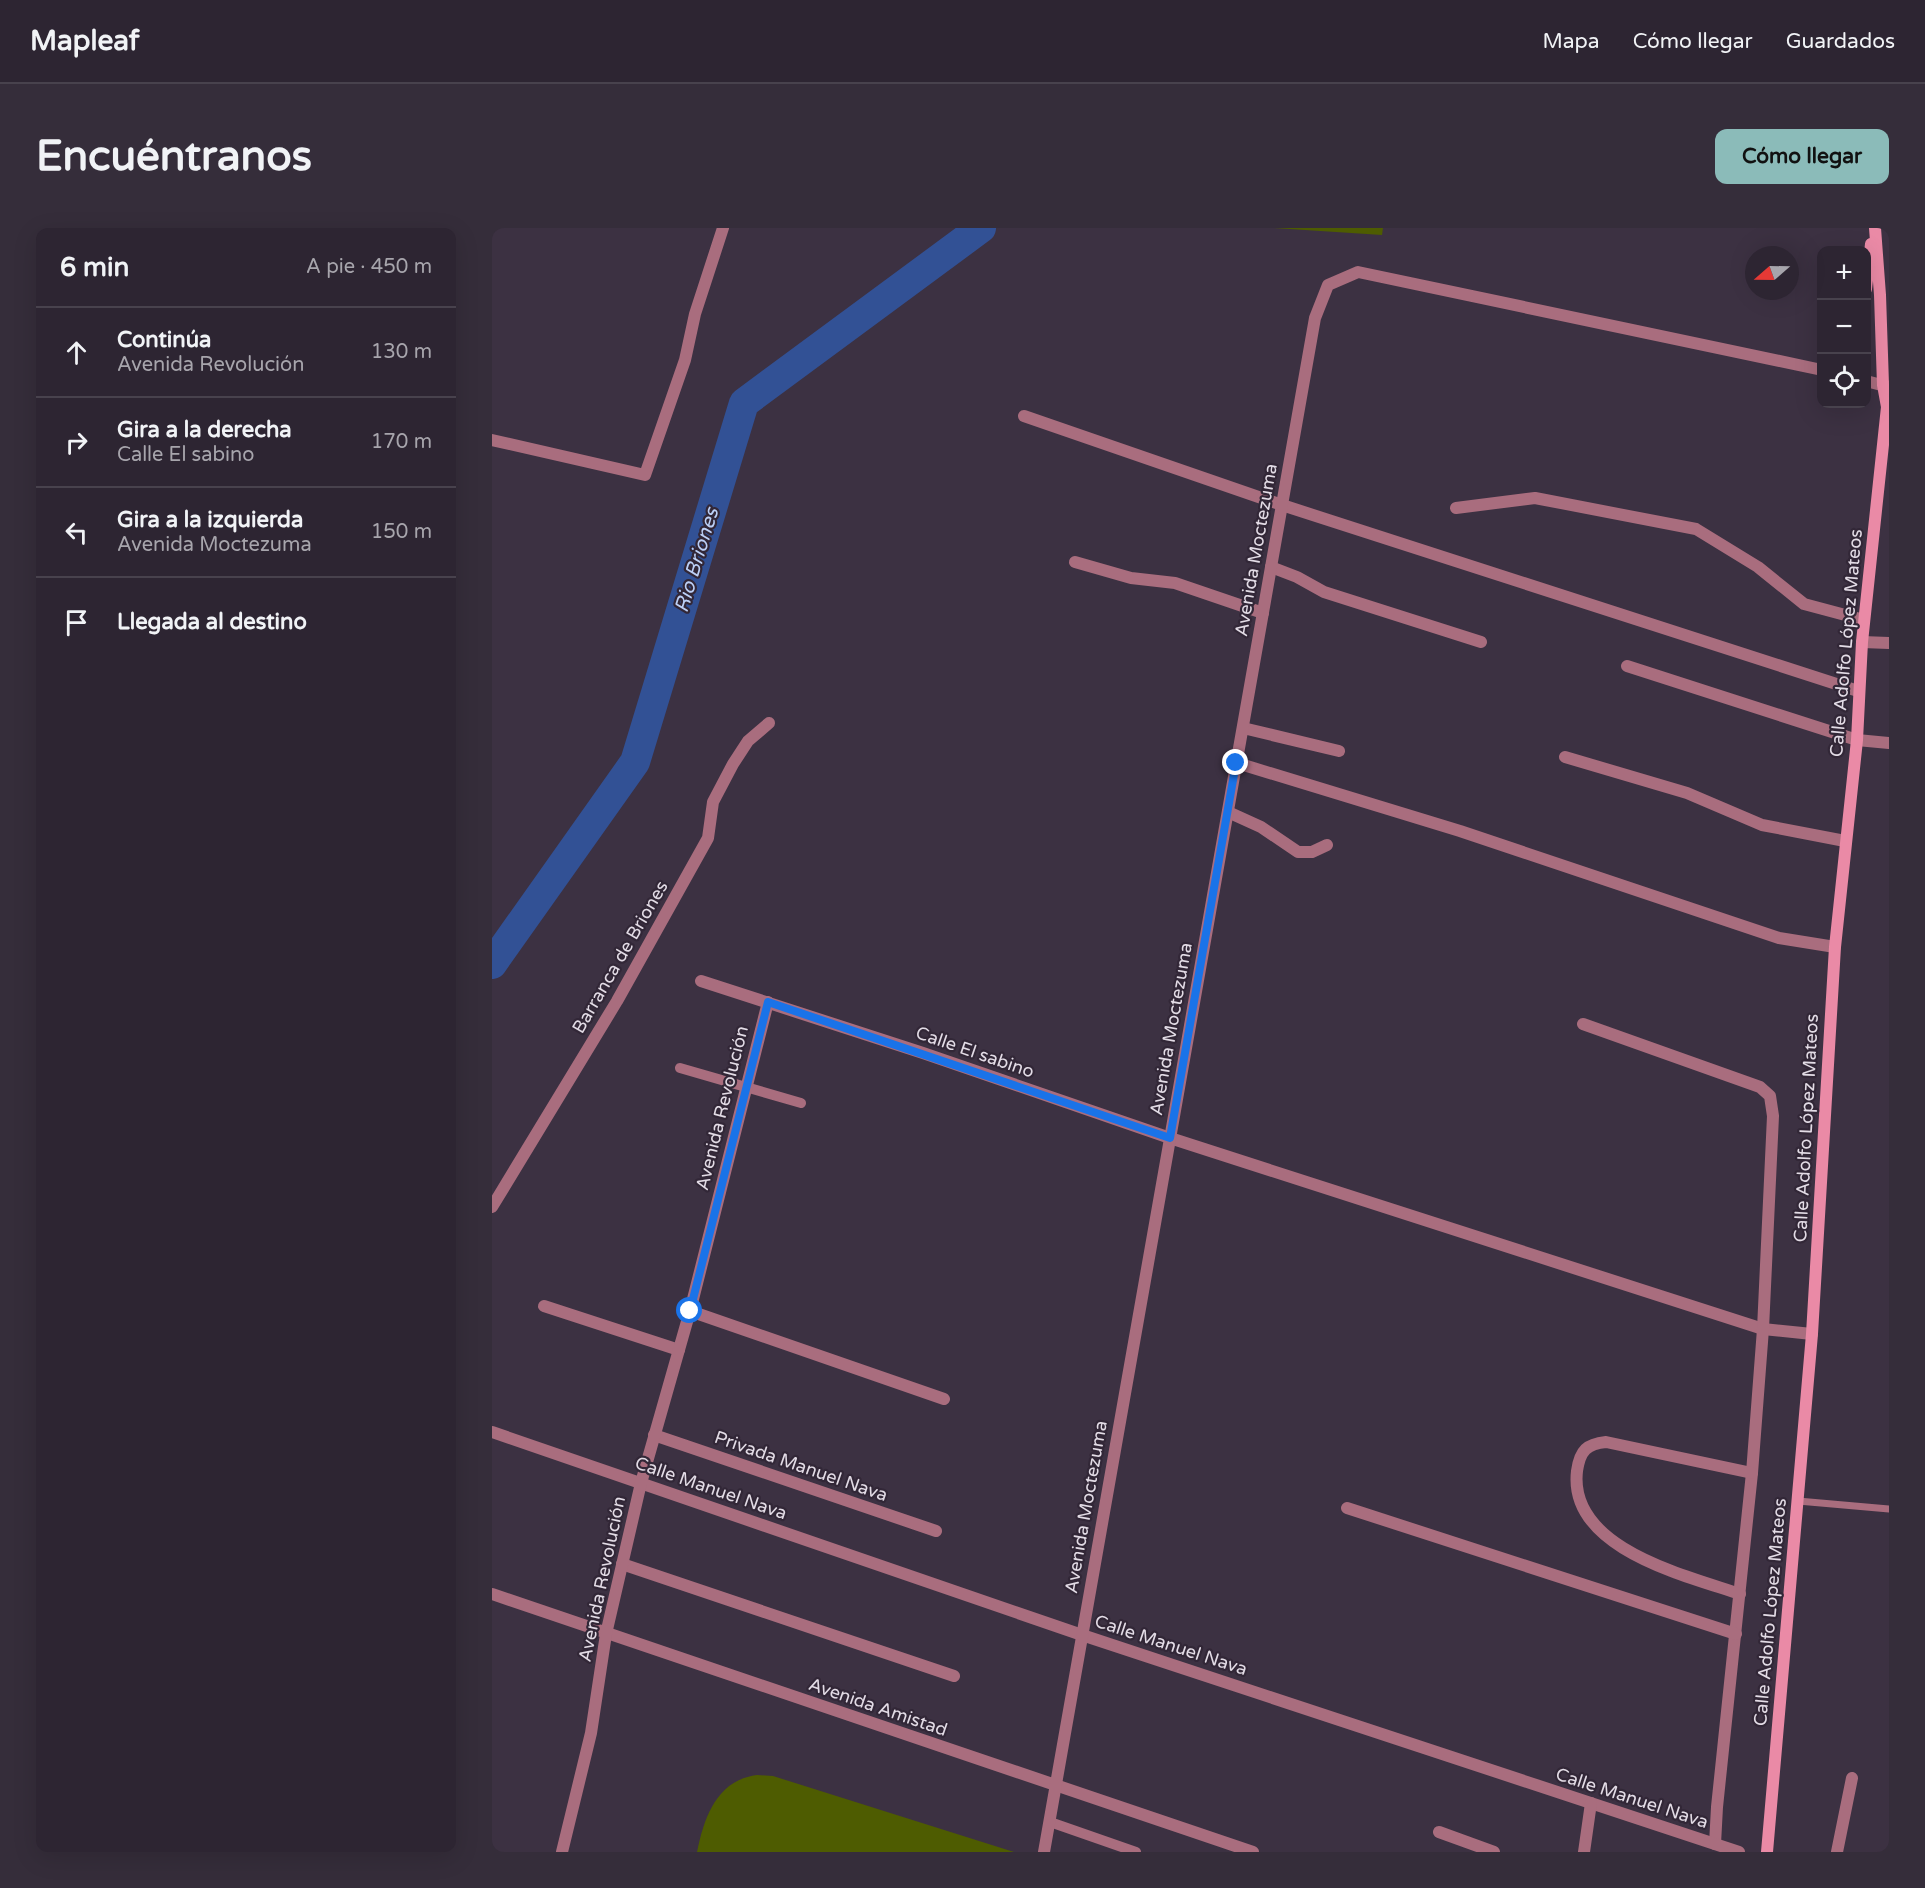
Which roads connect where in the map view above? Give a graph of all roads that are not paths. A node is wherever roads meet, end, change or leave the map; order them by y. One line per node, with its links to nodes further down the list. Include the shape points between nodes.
1 (723, 228): 9 (street, via 695,314 685,360 645,475)
2 (1874, 228): 3 (main road); 6 (main road, Calle Adolfo López Mateos)
3 (1871, 251)
4 (1817, 369): 10 (street, Avenida Moctezuma, via 1358,272 1328,285 1315,318)
5 (1871, 382): 6 (street)
6 (1886, 386): 7 (main road, Calle Adolfo López Mateos)
7 (1888, 404): 15 (main road, Calle Adolfo López Mateos)
8 (1024, 416): 10 (street)
9 (492, 440)
10 (1282, 505): 13 (street, Avenida Moctezuma); 20 (street)
11 (1456, 508): 15 (street, via 1535,498 1696,529 1758,567 1804,604)
12 (1075, 562): 14 (street, via 1131,578 1175,583)
13 (1271, 567): 14 (street, Avenida Moctezuma); 16 (street, via 1324,592)
14 (1263, 613): 22 (street, Avenida Moctezuma)
15 (1864, 620): 17 (main road, Calle Adolfo López Mateos)
16 (1481, 642)
17 (1862, 642): 18 (street); 20 (main road, Calle Adolfo López Mateos)
18 (1889, 643)
19 (1628, 666): 23 (street)
20 (1858, 691): 23 (main road, Calle Adolfo López Mateos)
21 (769, 723): 39 (street, Barranca de Briones, via 748,741 733,764 713,802 708,838 617,1001)
22 (1243, 728): 25 (street); 27 (street, Avenida Moctezuma)
23 (1857, 740): 24 (street); 29 (main road, Calle Adolfo López Mateos)
24 (1889, 743)
25 (1340, 751)
26 (1565, 757): 29 (street, via 1687,793 1762,825)
27 (1236, 763): 28 (street, Avenida Moctezuma); 31 (street, via 1460,831 1779,938)
28 (1228, 812): 30 (street, via 1261,827 1298,852 1312,852); 38 (street, Avenida Moctezuma)
29 (1845, 841): 31 (main road, Calle Adolfo López Mateos)
30 (1327, 845)
31 (1835, 947): 43 (main road, Calle Adolfo López Mateos)
32 (701, 981): 33 (street, Calle El sabino)
33 (768, 1002): 36 (street, Avenida Revolución); 38 (street, Calle El sabino)
34 (1583, 1024): 42 (street, via 1760,1087 1770,1095 1773,1116)
35 (680, 1068): 36 (street)
36 (746, 1086): 37 (street); 41 (street, Avenida Revolución)
37 (801, 1103)
38 (1170, 1138): 42 (street, Calle El sabino); 59 (street, Avenida Moctezuma)
39 (492, 1207)
40 (544, 1306): 44 (street)
41 (690, 1311): 44 (street, Avenida Revolución); 45 (street)
42 (1763, 1329): 43 (street, Calle El sabino); 48 (street)
43 (1812, 1334): 50 (main road, Calle Adolfo López Mateos)
44 (679, 1350): 47 (street, Avenida Revolución)
45 (944, 1399)
46 (492, 1432): 49 (street, Calle Manuel Nava)
47 (654, 1436): 49 (street, Avenida Revolución); 53 (street, Privada Manuel Nava)
48 (1752, 1473): 56 (street); 56 (street, via 1606,1442 1592,1443 1583,1451 1577,1467 1576,1486 1583,1506 1600,1531 1624,1550)
49 (641, 1483): 54 (street, Avenida Revolución); 59 (street, Calle Manuel Nava)
50 (1798, 1501): 52 (lane); 74 (main road, Calle Adolfo López Mateos)
51 (1347, 1508): 58 (street)
52 (1889, 1509)
53 (936, 1531)
54 (622, 1564): 57 (street, Avenida Revolución); 60 (street)
55 (492, 1594): 57 (street, Avenida Amistad)
56 (1740, 1594): 58 (street)
57 (606, 1634): 62 (street, Avenida Amistad); 67 (street, Avenida Revolución, via 591,1733)
58 (1736, 1634): 66 (street)
59 (1082, 1635): 62 (street, Avenida Moctezuma); 63 (street, Calle Manuel Nava)
60 (954, 1676)
61 (1852, 1778): 75 (street)
62 (1056, 1787): 64 (street, Avenida Moctezuma); 70 (street, Avenida Amistad)
63 (1591, 1803): 66 (street, Calle Manuel Nava); 72 (street)
64 (1050, 1822): 68 (street, Avenida Moctezuma); 69 (street)
65 (1439, 1832): 71 (street)
66 (1715, 1844): 73 (street, Calle Manuel Nava)
67 (562, 1852)
68 (1044, 1852)
69 (1136, 1852)
70 (1253, 1852)
71 (1494, 1852)
72 (1584, 1852)
73 (1739, 1852)
74 (1767, 1852)
75 (1837, 1852)

